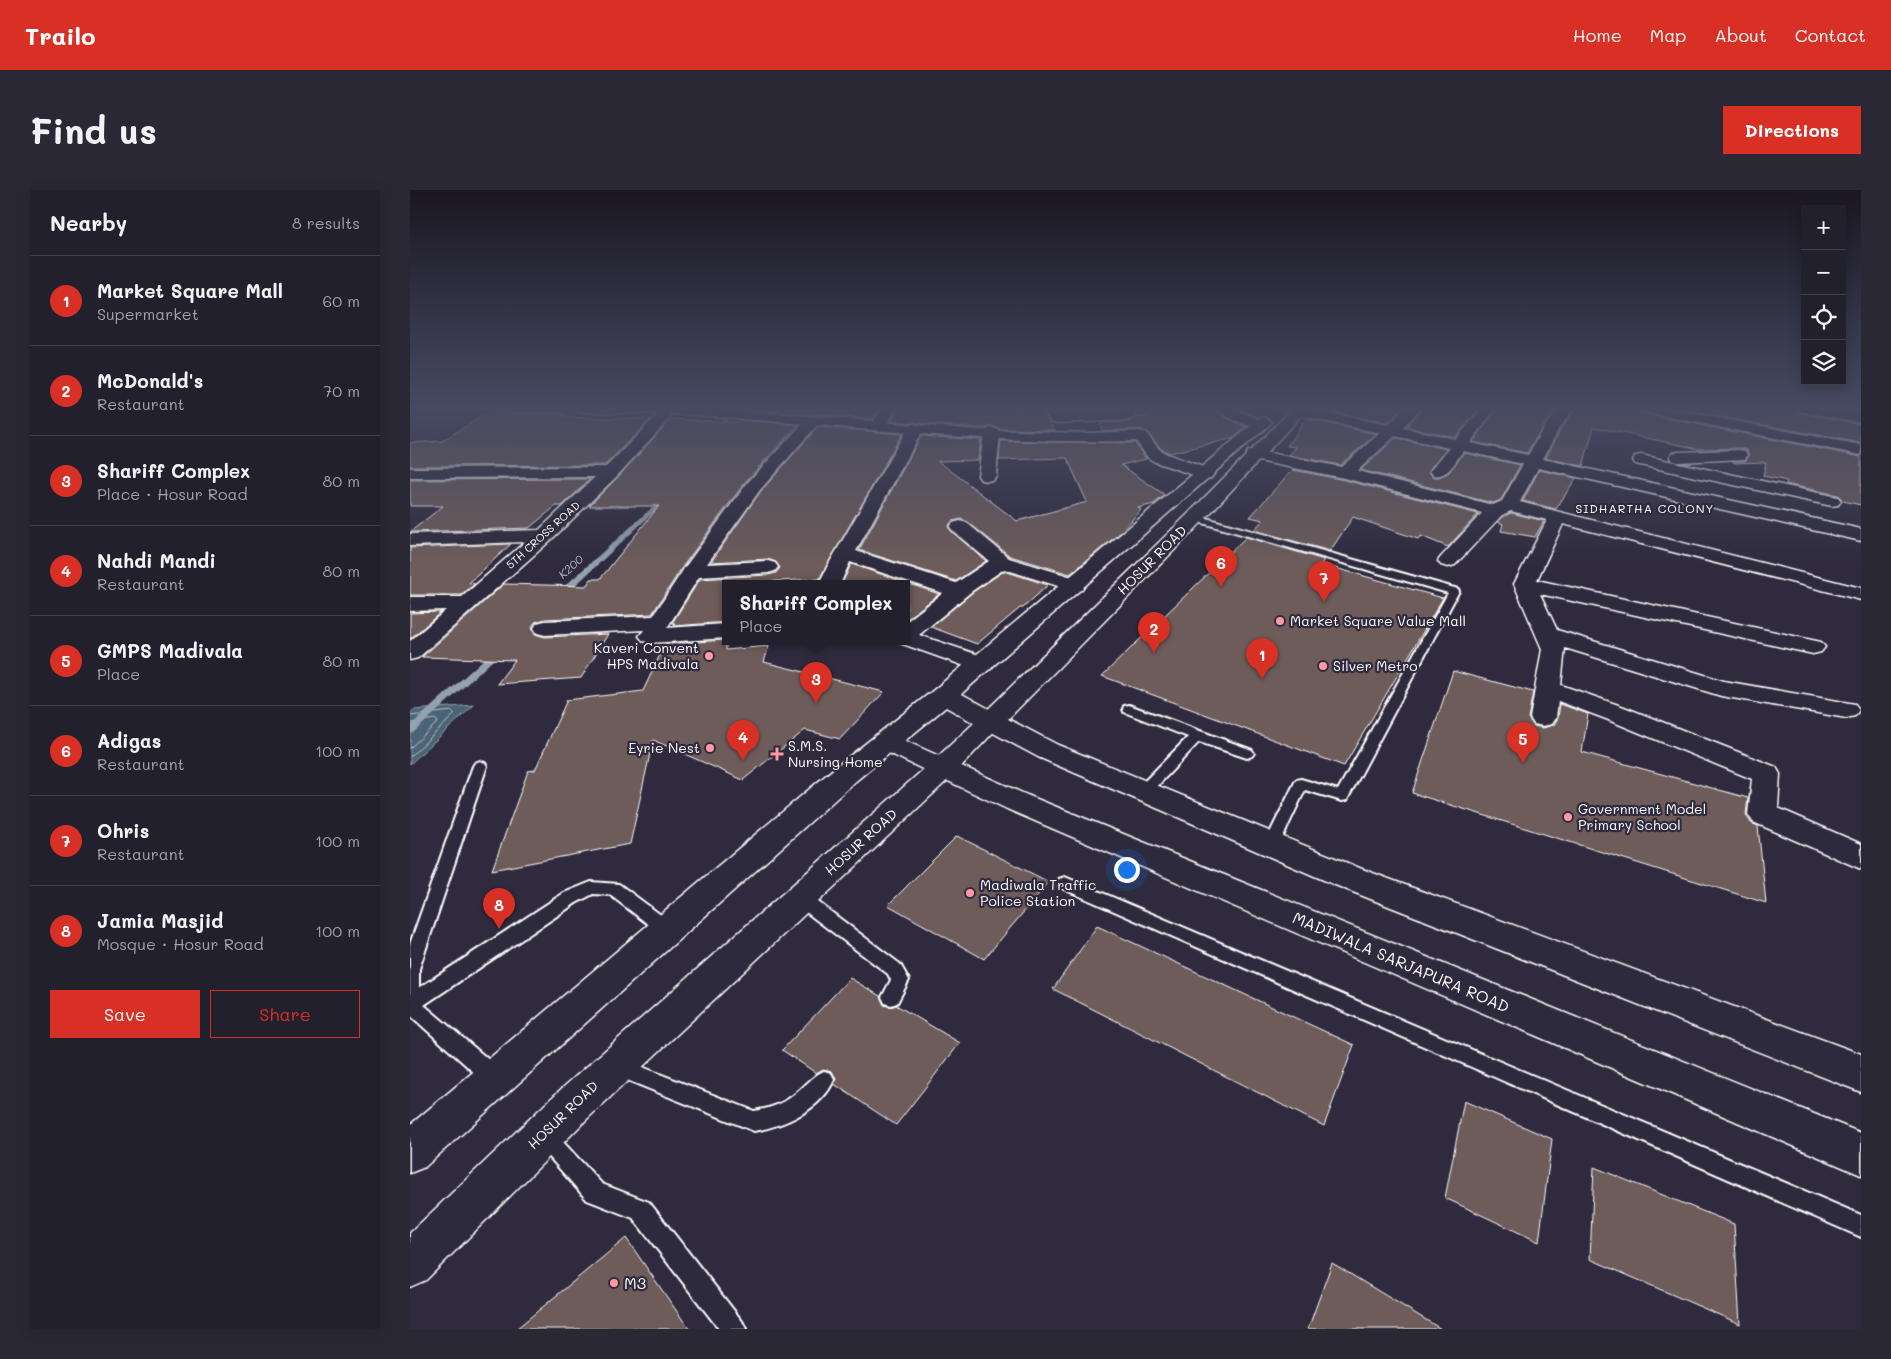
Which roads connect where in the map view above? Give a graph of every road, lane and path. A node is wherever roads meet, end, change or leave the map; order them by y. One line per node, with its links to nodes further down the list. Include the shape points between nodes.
1 (623, 461): 16 (main road, 5TH CROSS ROAD)
2 (773, 461): 34 (main road)
3 (897, 461): 30 (main road)
4 (989, 461): 20 (main road)
5 (1170, 461): 19 (main road)
6 (1220, 461): 19 (main road, HOSUR ROAD)
7 (1248, 461): 24 (main road, HOSUR ROAD)
8 (1287, 461): 17 (main road)
9 (1357, 461): 17 (main road)
10 (1447, 461): 15 (main road)
11 (1530, 461): 14 (main road)
12 (1639, 461): 21 (main road)
13 (1646, 461): 22 (main road)
14 (1534, 462): 21 (main road); 23 (main road)
15 (1439, 471)
16 (611, 472): 18 (main road); 28 (main road, 5TH CROSS ROAD)
17 (1345, 472): 23 (main road)
18 (410, 474)
19 (1205, 474): 37 (main road, HOSUR ROAD)
20 (987, 476)
21 (1611, 480): 27 (main road)
22 (1832, 501)
23 (1502, 508): 25 (main road); 31 (main road)
24 (1195, 518): 56 (main road, HOSUR ROAD); 63 (lane, via 1454,591 1342,796 1301,784)
25 (1557, 518): 36 (main road); 39 (main road)
26 (960, 527): 32 (main road)
27 (1861, 535)
28 (544, 536): 29 (main road); 40 (main road, 5TH CROSS ROAD)
29 (410, 540)
30 (845, 554): 35 (main road); 38 (main road)
31 (1448, 561)
32 (1002, 562): 37 (main road); 38 (main road)
33 (768, 567): 34 (main road)
34 (692, 571): 42 (main road)
35 (832, 580)
36 (1525, 584): 46 (main road); 48 (main road)
37 (1074, 585): 50 (main road, HOSUR ROAD)
38 (958, 591): 45 (main road)
39 (1861, 594)
40 (467, 603): 41 (main road); 49 (main road, 5TH CROSS ROAD)
41 (410, 604)
42 (660, 622): 43 (main road); 44 (main road, via 651,636)
43 (545, 628)
44 (722, 631)
45 (910, 631)
46 (1548, 635): 51 (main road, via 1554,649); 54 (main road, via 1721,688)
47 (910, 639): 50 (main road)
48 (1812, 647)
49 (410, 653)
50 (982, 664): 52 (main road, HOSUR ROAD)
51 (1548, 689): 55 (main road); 64 (main road, via 1766,774 1764,814)
52 (944, 695): 56 (main road); 58 (main road, HOSUR ROAD)
53 (1129, 709): 57 (lane)
54 (1846, 710)
55 (1543, 718)
56 (991, 721): 61 (main road, HOSUR ROAD); 62 (main road, via 1048,751)
57 (1197, 736): 59 (lane); 62 (lane)
58 (885, 741): 61 (main road, MADIWALA SARJAPURA ROAD); 67 (main road, HOSUR ROAD)
59 (1247, 753)
60 (480, 766): 69 (lane, via 410,969)
61 (943, 768): 66 (main road, HOSUR ROAD); 76 (main road, MADIWALA SARJAPURA ROAD, via 1017,802)
62 (1143, 792): 63 (main road)
63 (1272, 845): 71 (main road, via 1360,882)
64 (1861, 857)
65 (1065, 883): 77 (lane)
66 (800, 898): 68 (lane, via 894,970 900,980); 70 (main road, HOSUR ROAD)
67 (667, 929): 69 (lane, via 613,889 591,888 570,898); 72 (main road, HOSUR ROAD)
68 (891, 998)
69 (410, 1004): 72 (lane)
70 (616, 1065): 73 (lane, via 754,1121 774,1118 792,1110); 74 (main road, HOSUR ROAD)
71 (1861, 1073)
72 (495, 1078): 75 (main road, HOSUR ROAD)
73 (824, 1080)
74 (543, 1134): 78 (main road, HOSUR ROAD); 79 (lane, via 595,1192 641,1210)
75 (410, 1152)
76 (1861, 1154)
77 (1861, 1226)
78 (410, 1264)
79 (734, 1329)

